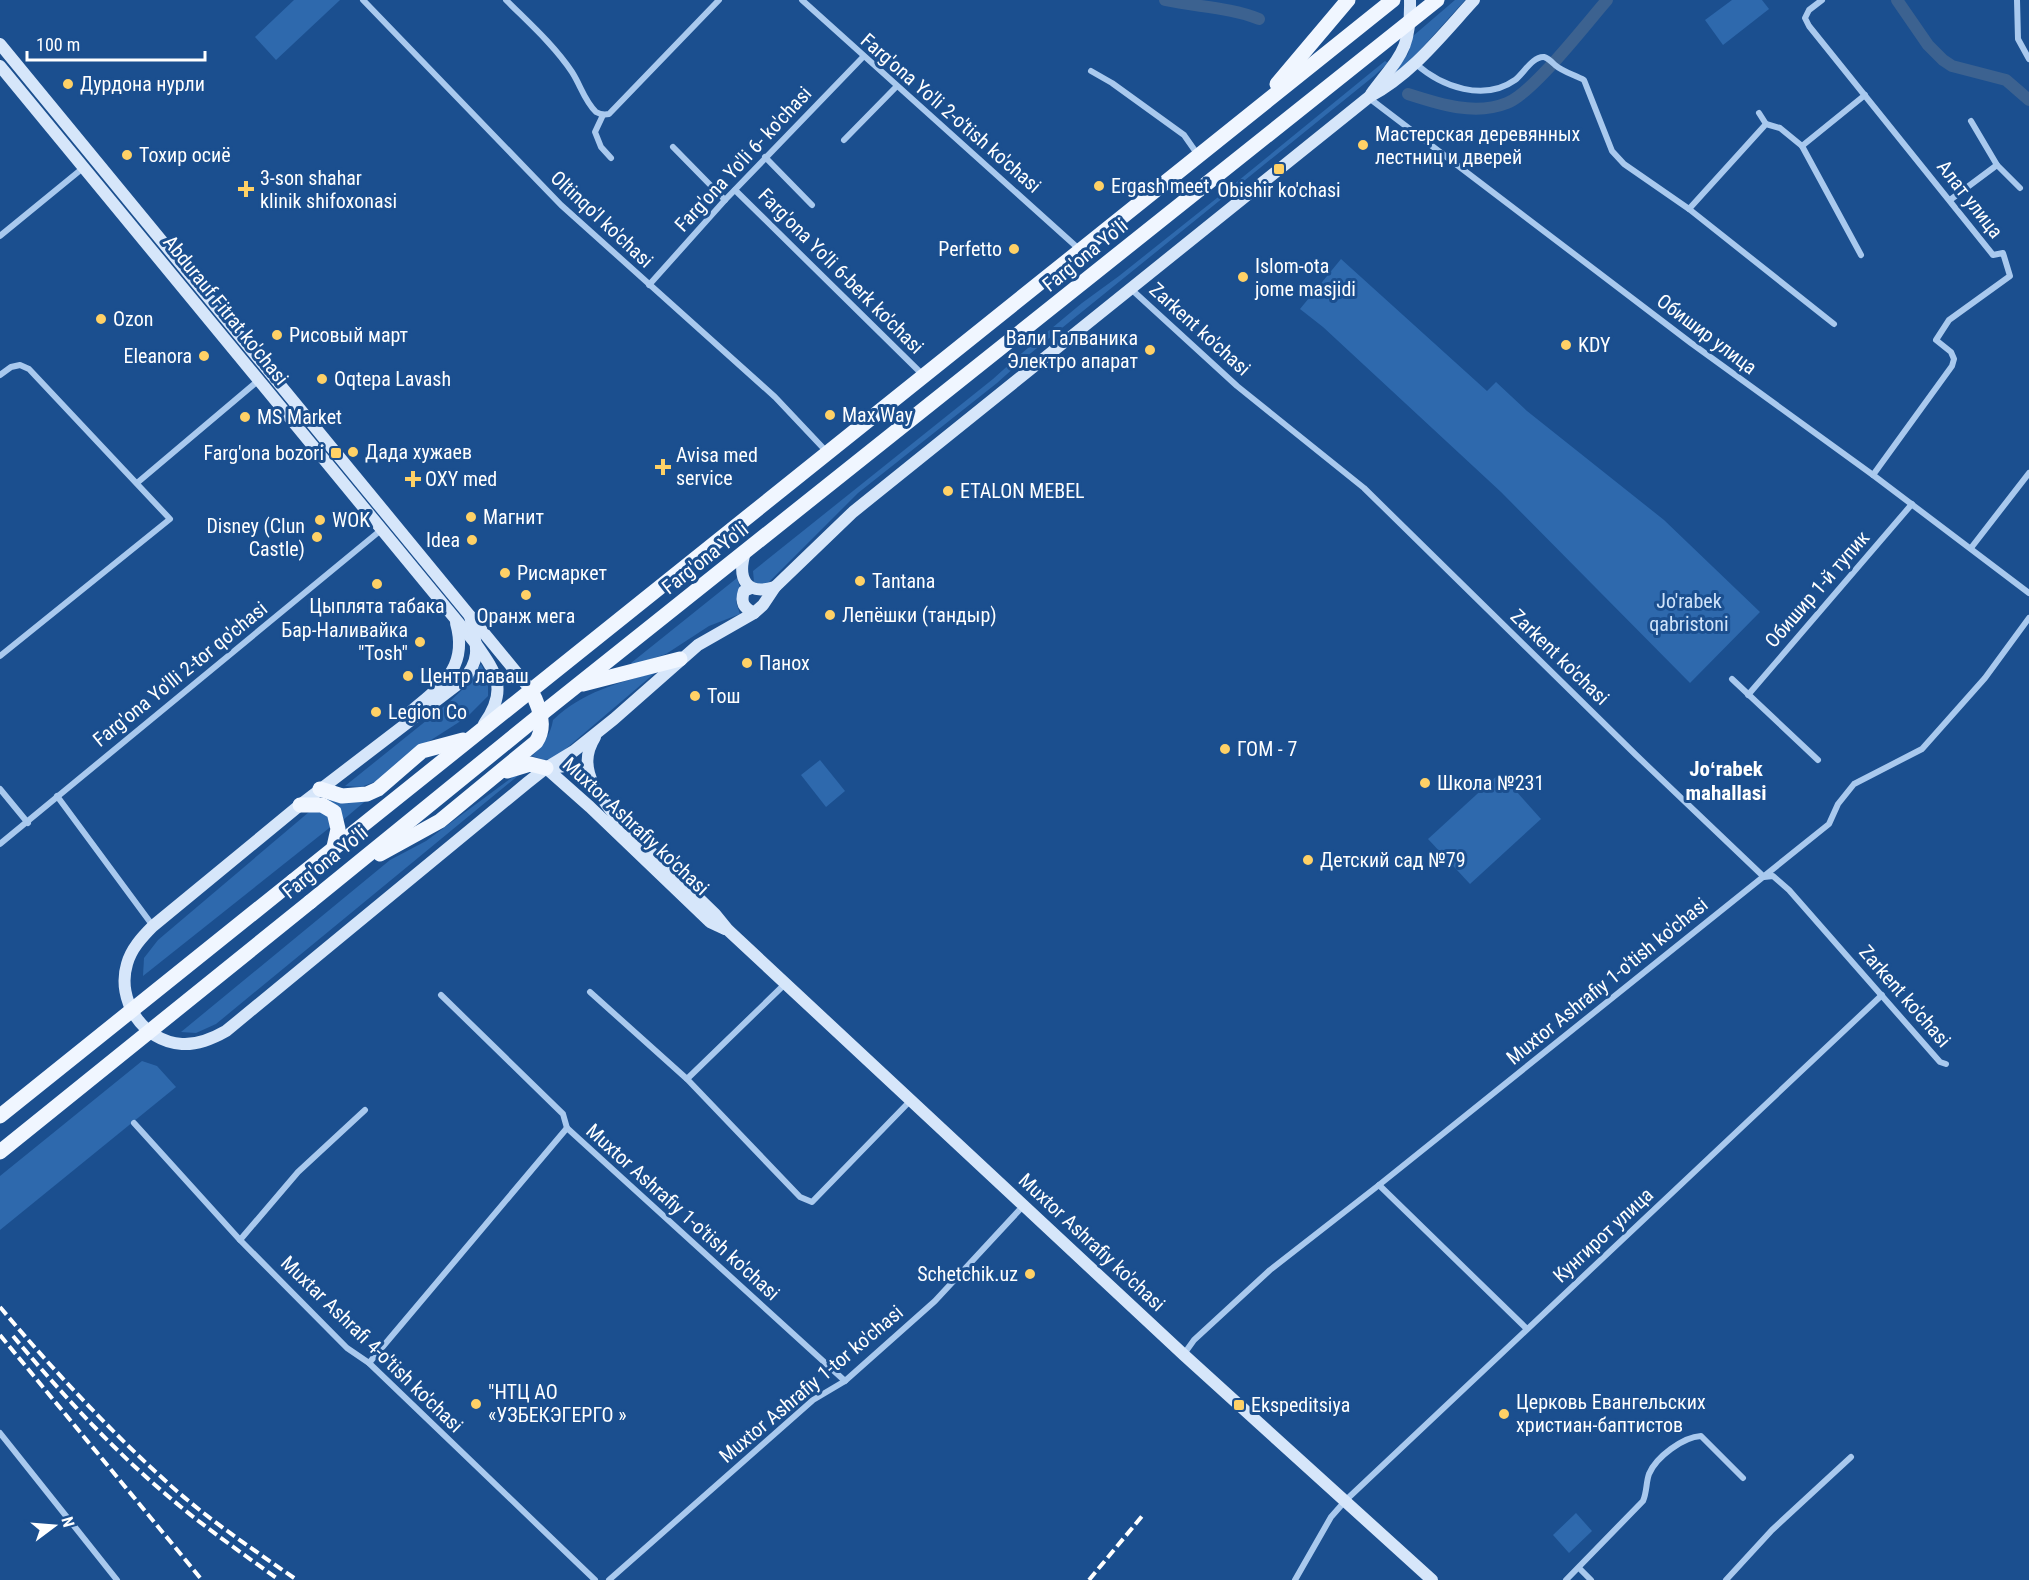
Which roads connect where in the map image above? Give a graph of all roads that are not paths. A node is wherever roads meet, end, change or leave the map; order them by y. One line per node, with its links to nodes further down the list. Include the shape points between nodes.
1 (363, 0): 45 (street, Oltinqo'l ko'chasi, via 561,205)
2 (506, 0): 24 (street, via 549,44 573,74 583,96)
3 (719, 0): 24 (street, via 609,114)
4 (801, 0): 14 (street, Farg'ona Yo'li 2-o'tish ko'chasi)
5 (1347, 0): 22 (main road)
6 (1393, 0): 22 (main road, Farg'ona Yo'li)
7 (1410, 0): 12 (main road)
8 (1437, 0): 12 (main road, Farg'ona Yo'li)
9 (1474, 0): 16 (main road)
10 (1822, 0): 20 (street, Алат улица, via 1805,18)
11 (2017, 0): 15 (street, via 2018,39)
12 (1410, 22): 21 (main road, via 1402,53); 60 (main road, Farg'ona Yo'li)
13 (0, 44): 33 (main road, Abdurauf Fitrat ko'chasi)
14 (863, 57): 19 (street, Farg'ona Yo'li 2-o'tish ko'chasi); 31 (street, Farg'ona Yo'li 6- ko'chasi)
15 (2029, 59)
16 (1416, 64): 21 (main road, via 1390,86); 41 (street, via 1445,83 1490,90 1515,79 1536,59 1547,58 1584,80 1612,151 1624,164)
17 (0, 66): 35 (main road, Abdurauf Fitrat ko'chasi)
18 (1091, 71): 30 (street, via 1184,135)
19 (896, 87): 27 (street); 43 (street, Farg'ona Yo'li 2-o'tish ko'chasi)
20 (1865, 95): 28 (street); 39 (street, Алат улица)
21 (1369, 97): 46 (main road); 54 (street, Обишир улица, via 1691,343)
22 (1258, 107): 30 (main road, Farg'ona Yo'li)
23 (1759, 113): 26 (street)
24 (603, 115): 32 (street, via 595,132)
25 (1971, 121): 34 (street)
26 (1766, 124): 28 (street, via 1780,128); 41 (street)
27 (844, 140)
28 (1802, 146): 44 (street)
29 (673, 147): 38 (street)
30 (1198, 155): 43 (main road, Farg'ona Yo'li)
31 (765, 157): 37 (street, Farg'ona Yo'li 6- ko'chasi); 40 (street)
32 (611, 158)
33 (94, 159): 35 (main road); 48 (main road, Abdurauf Fitrat ko'chasi)
34 (1997, 165): 36 (street); 39 (street)
35 (84, 168): 42 (street); 51 (main road, Abdurauf Fitrat ko'chasi)
36 (2020, 188)
37 (735, 190): 38 (street, Farg'ona Yo'li 6- ko'chasi); 50 (street, Farg'ona Yo'li 6-berk ko'chasi)
38 (725, 200): 45 (street, Farg'ona Yo'li 6- ko'chasi)
39 (1950, 200): 54 (street, Алат улица, via 1993,255 2003,253 2010,276 1949,320 1936,340 1951,352 1952,366)
40 (812, 205)
41 (1689, 209): 47 (street)
42 (0, 236)
43 (1080, 250): 50 (main road, Farg'ona Yo'li)
44 (1861, 255)
45 (649, 285): 52 (street, Oltinqo'l ko'chasi, via 775,397)
46 (1131, 289): 61 (main road, via 853,512); 91 (street, Zarkent ko'chasi, via 1237,386 1364,488)
47 (1834, 324)
48 (268, 371): 51 (main road); 57 (main road, Abdurauf Fitrat ko'chasi)
49 (0, 375): 55 (street, via 20,364 29,369)
50 (923, 375): 52 (main road, Farg'ona Yo'li)
51 (258, 380): 55 (street); 58 (main road, Abdurauf Fitrat ko'chasi)
52 (827, 452): 73 (main road, Farg'ona Yo'li)
53 (2029, 473): 59 (street)
54 (1873, 475): 56 (street, Обишир улица)
55 (136, 483): 69 (street, via 170,519)
56 (1912, 504): 59 (street, Обишир улица); 74 (street, Обишир 1-й тупик)
57 (392, 521): 58 (main road); 65 (main road, Abdurauf Fitrat ko'chasi)
58 (381, 530): 67 (main road, Abdurauf Fitrat ko'chasi); 85 (street, Farg'ona Yo'lli 2-tor qo'chasi)
59 (1971, 548): 63 (street, Обишир улица)
60 (746, 552): 62 (main road, via 743,574); 72 (main road, Farg'ona Yo'li)
61 (775, 587): 62 (main road, via 763,591); 64 (main road)
62 (751, 588): 64 (main road, via 744,591 742,600 745,608)
63 (2029, 592)
64 (754, 613): 70 (main road)
65 (470, 616): 68 (main road); 73 (main road, Abdurauf Fitrat ko'chasi)
66 (2029, 618): 91 (street, Muxtor Ashrafiy 1-o'tish ko'chasi, via 1985,678 1922,749 1854,784 1829,824)
67 (455, 619): 68 (main road, Abdurauf Fitrat ko'chasi); 81 (main road, via 460,651 451,673)
68 (476, 644): 77 (main road, Abdurauf Fitrat ko'chasi, via 498,680 494,706); 81 (main road, via 476,662 462,681)
69 (0, 656)
70 (681, 659): 72 (main road); 76 (main road)
71 (1732, 679): 74 (street)
72 (577, 686): 75 (main road, Farg'ona Yo'li)
73 (530, 689): 75 (main road); 77 (main road, Farg'ona Yo'li)
74 (1748, 695): 78 (street)
75 (540, 715): 80 (main road, via 542,728 538,739); 90 (main road, Farg'ona Yo'li)
76 (599, 731): 79 (main road); 84 (main road, via 587,763)
77 (474, 734): 83 (main road, via 422,751 367,795 348,796); 89 (main road, Farg'ona Yo'li)
78 (1818, 760)
79 (546, 768): 80 (main road, via 530,764); 84 (main road, Muxtor Ashrafiy ko'chasi, via 565,766 576,770); 92 (main road, via 226,1031 209,1040 181,1044 163,1040 140,1023 130,1007 125,989 127,961); 93 (main road, Muxtor Ashrafiy ko'chasi, via 710,922)
80 (498, 774): 90 (main road, via 440,821)
81 (336, 777): 83 (main road)
82 (0, 789): 87 (street)
83 (320, 789): 86 (main road)
84 (597, 791): 93 (main road, Muxtor Ashrafiy ko'chasi, via 617,819)
85 (57, 796): 87 (street, Farg'ona Yo'lli 2-tor qo'chasi); 92 (street)
86 (300, 805): 89 (main road, via 322,805 334,812 338,829); 92 (main road)
87 (28, 823): 88 (street, Farg'ona Yo'lli 2-tor qo'chasi)
88 (0, 844)
89 (334, 847): 102 (main road, Farg'ona Yo'li, bridge)
90 (345, 872): 105 (main road, Farg'ona Yo'li, bridge)
91 (1764, 877): 97 (street, Zarkent ko'chasi, via 1773,876 1789,890); 106 (street, Muxtor Ashrafiy 1-o'tish ko'chasi)
92 (153, 926)
93 (728, 930): 94 (main road, Muxtor Ashrafiy ko'chasi)
94 (786, 983): 99 (street); 100 (main road, Muxtor Ashrafiy ko'chasi)
95 (590, 992): 99 (street)
96 (441, 995): 104 (street, via 563,1114)
97 (1882, 995): 98 (street, Zarkent ko'chasi, via 1940,1062); 109 (street, Кунгирот улица)
98 (1946, 1064)
99 (687, 1079): 100 (street, via 800,1197 812,1202)
100 (911, 1100): 107 (main road, Muxtor Ashrafiy ko'chasi)
101 (365, 1110): 108 (street, via 298,1172)
102 (0, 1116)
103 (134, 1123): 108 (street, Muxtar Ashrafi 4-o'tish ko'chasi)
104 (567, 1128): 111 (street, Muxtor Ashrafiy 1-o'tish ko'chasi); 112 (street, Muxtor Ashrafiy 1-o'tish ko'chasi)
105 (0, 1152)
106 (1379, 1185): 109 (street); 110 (street, Muxtor Ashrafiy 1-o'tish ko'chasi, via 1269,1270 1194,1340)
107 (1024, 1205): 110 (main road, Muxtor Ashrafiy ko'chasi); 112 (street, Muxtor Ashrafiy 1-tor ko'chasi, via 934,1301)
108 (240, 1240): 111 (street, Muxtar Ashrafi 4-o'tish ko'chasi, via 347,1348)
109 (1527, 1329): 116 (street, Кунгирот улица)
110 (1184, 1355): 116 (main road, Muxtor Ashrafiy ko'chasi)
111 (369, 1363): 119 (street, Muxtar Ashrafi 4-o'tish ko'chasi)
112 (845, 1381): 120 (street, Muxtor Ashrafiy 1-tor ko'chasi, via 813,1400)
113 (0, 1433): 118 (street)
114 (1851, 1457): 125 (street)
115 (1743, 1478): 117 (street, via 1701,1436 1689,1436 1664,1454 1649,1474 1643,1501)
116 (1346, 1500): 121 (street, Кунгирот улица, via 1331,1517); 122 (main road, Muxtor Ashrafiy ko'chasi)
117 (1580, 1568): 123 (street); 124 (street)
118 (117, 1580)
119 (595, 1580)
120 (609, 1580)
121 (1295, 1580)
122 (1431, 1580)
123 (1566, 1580)
124 (1591, 1580)
125 (1725, 1580)

